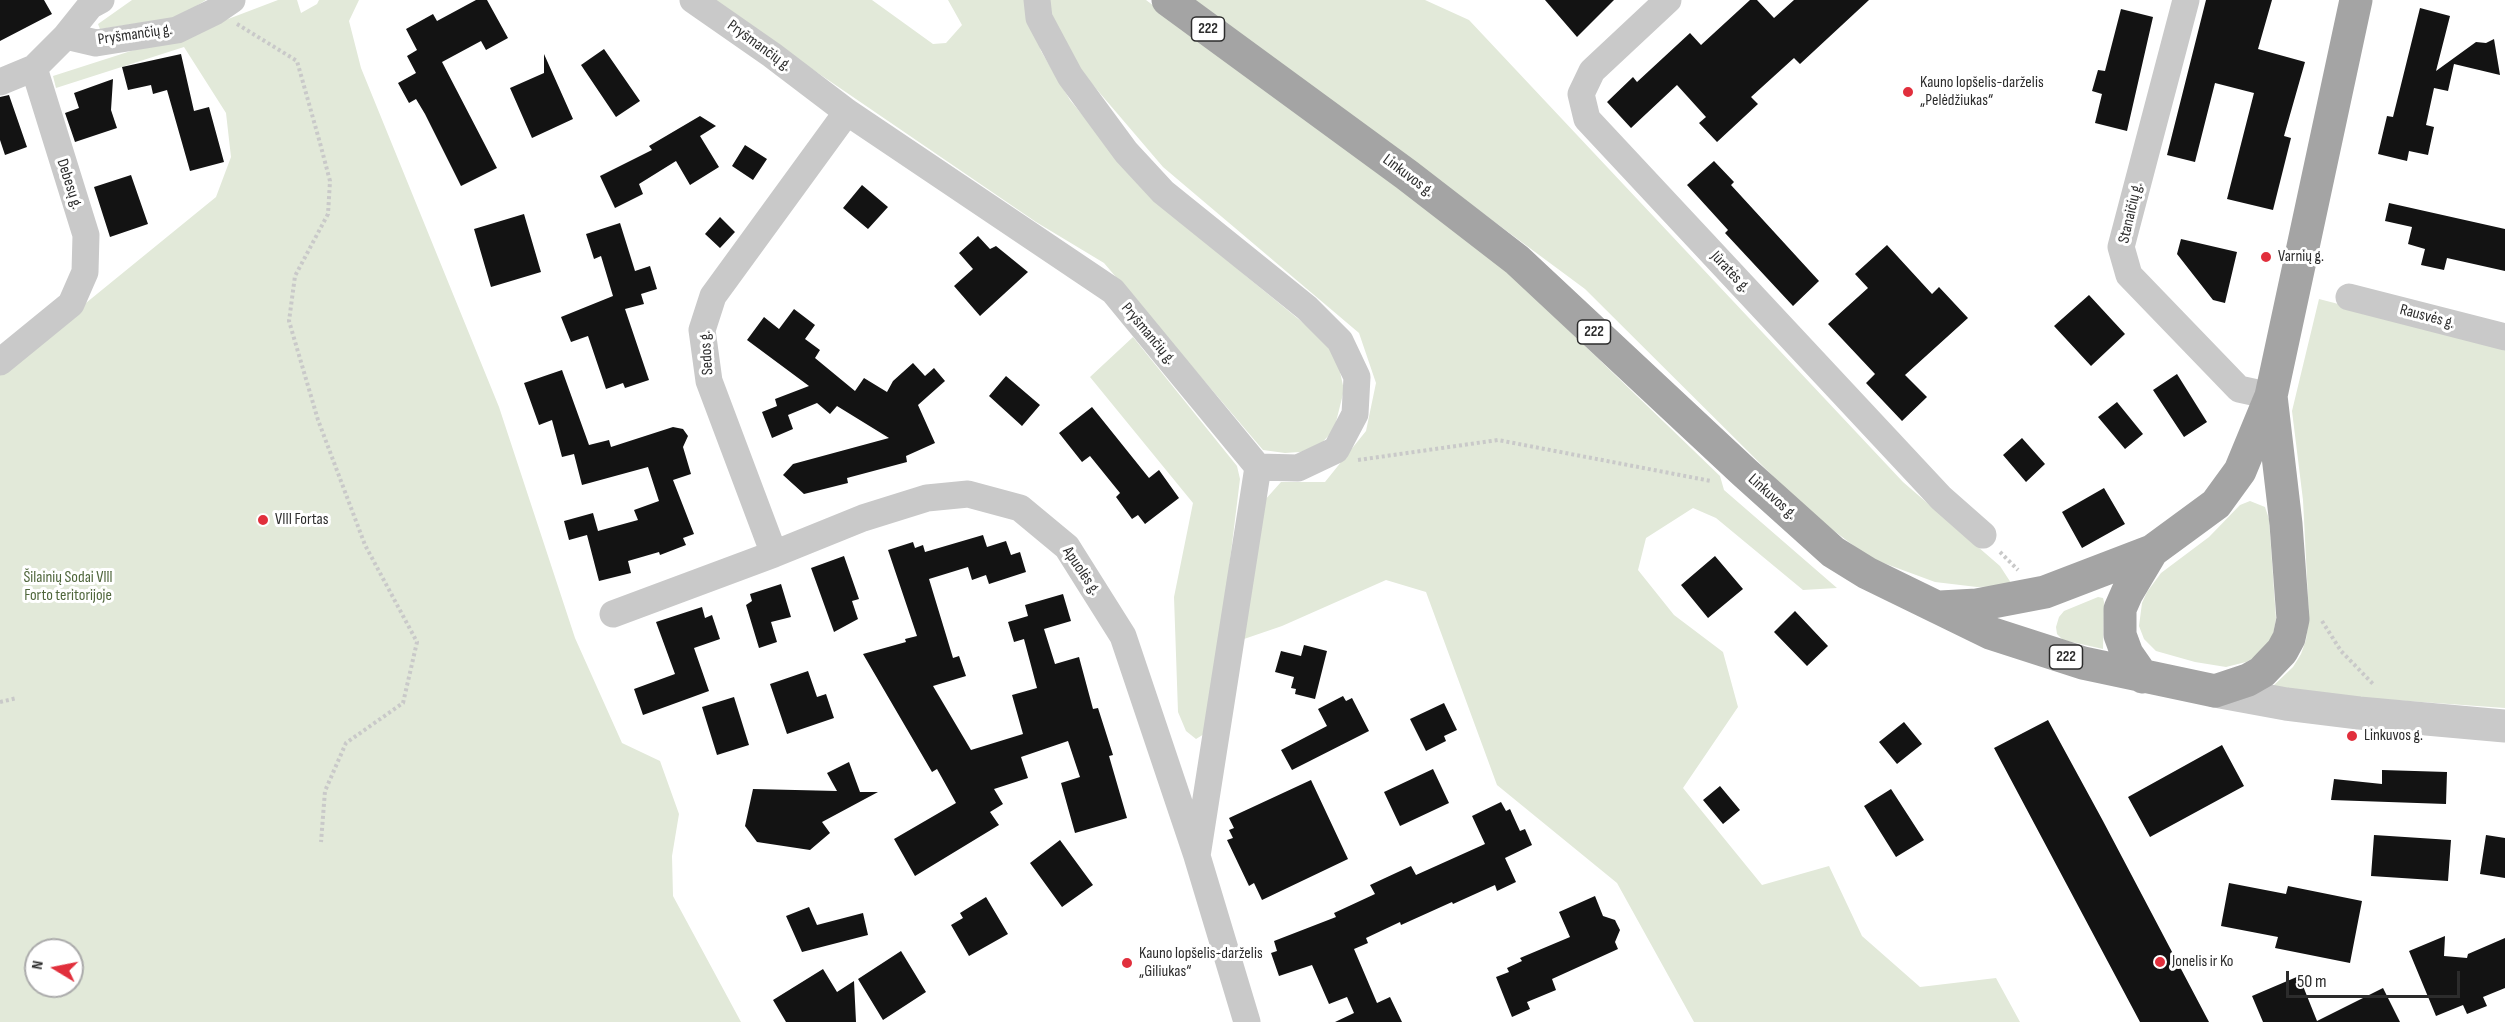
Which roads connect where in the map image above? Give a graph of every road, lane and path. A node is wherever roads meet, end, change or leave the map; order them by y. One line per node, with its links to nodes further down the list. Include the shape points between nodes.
1 (101, 0): 9 (street, via 90,6)
2 (693, 0): 12 (street, Pryšmančių g.)
3 (1037, 0): 18 (street, via 1039,18 1070,76 1126,152 1163,192 1307,308 1340,341 1357,377 1355,414 1336,450 1298,468)
4 (1168, 0): 26 (main road, Linkuvos g. / 222, via 1517,260 1833,552)
5 (1668, 0): 22 (street, Jūratės g., via 1592,71 1581,94 1587,119 1941,498)
6 (2186, 0): 16 (street, Stanaičių g., via 2121,247 2129,275 2239,389)
7 (2356, 0): 16 (main road)
8 (224, 6): 9 (street, Pryšmančių g., via 177,30 96,43); 35 (path, via 297,61 330,182 328,214 295,276 289,321 318,420 366,545 417,642 403,702 346,743 325,791)
9 (66, 36): 10 (street)
10 (34, 68): 11 (street); 15 (street, Debesų g., via 86,235 85,272 71,304)
11 (0, 82)
12 (847, 112): 18 (street, Pryšmančių g., via 1113,291); 24 (street, Sedos g., via 713,296 702,330 709,381)
13 (2349, 297): 14 (street, Rausvės g.)
14 (2505, 337)
15 (0, 362)
16 (2271, 396): 20 (main road, via 2240,471); 21 (main road)
17 (1357, 460): 19 (path, via 1498,440)
18 (1258, 467): 36 (street)
19 (1716, 482)
20 (2216, 504): 21 (main road, via 2235,494 2258,493 2276,506); 23 (main road)
21 (2286, 524): 31 (main road, via 2293,620 2289,638 2262,672)
22 (1983, 535): 25 (path)
23 (2152, 552): 26 (main road, via 2045,592 1977,605); 29 (main road, via 2120,609 2123,644)
24 (774, 554): 27 (street, Apuolės g.); 36 (street, Apuolės g., via 863,518 927,498 968,494 1020,508 1067,547 1123,636)
25 (2025, 576)
26 (1935, 607): 29 (main road, Linkuvos g. / 222, via 1990,633 2083,663)
27 (613, 614)
28 (2322, 621): 30 (path, via 2342,651)
29 (2143, 677): 31 (main road, Linkuvos g. / 222)
30 (2374, 685)
31 (2215, 691): 34 (street, Linkuvos g. / 222, via 2286,704)
32 (17, 698): 33 (path)
33 (0, 702)
34 (2505, 726)
35 (321, 842)
36 (1197, 856): 37 (street, Apuolės g.)
37 (1247, 1022)

